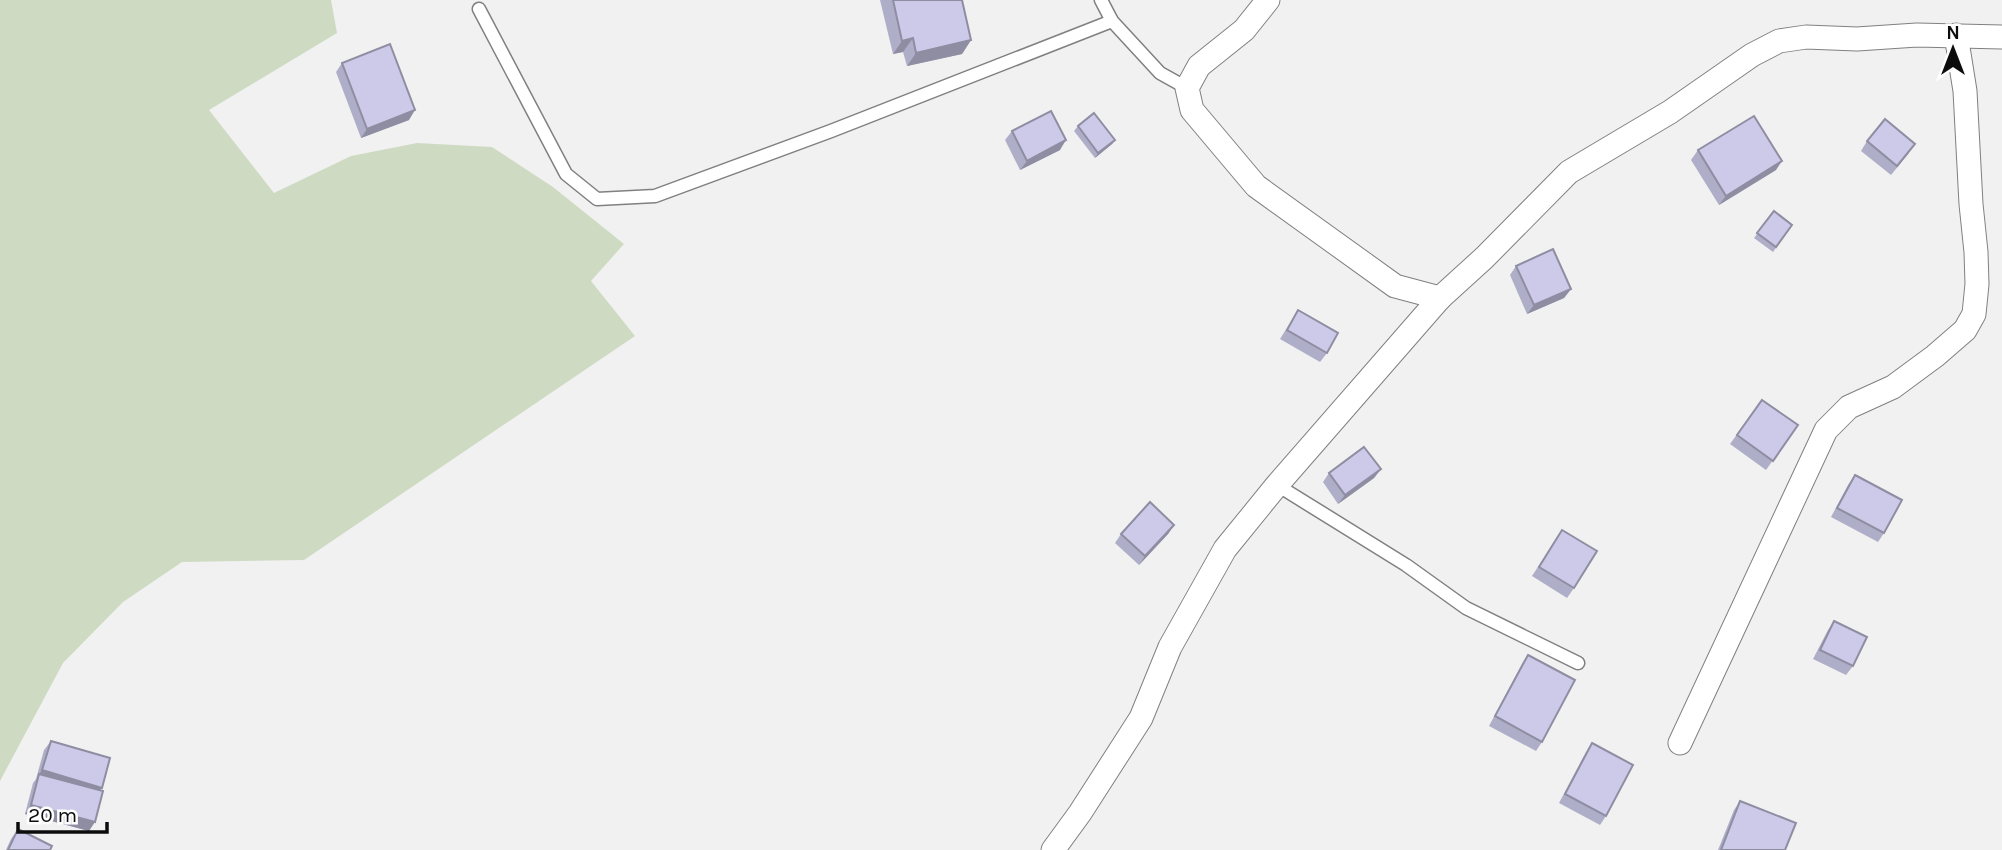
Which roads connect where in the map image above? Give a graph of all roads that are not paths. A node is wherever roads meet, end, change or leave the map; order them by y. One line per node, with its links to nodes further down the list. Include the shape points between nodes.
1 (1101, 0): 4 (lane)
2 (1268, 0): 7 (street, via 1244,30 1199,66)
3 (479, 9): 4 (lane, via 566,174 597,199 655,196)
4 (1112, 20): 7 (lane, via 1160,73)
5 (1956, 35): 6 (street); 8 (street, via 1779,41 1569,172); 11 (street, via 1965,91 1977,284 1974,314 1965,330 1935,356 1893,387 1849,407 1826,430)
6 (2002, 37)
7 (1187, 88): 8 (street, via 1192,110 1256,186 1395,286)
8 (1440, 298): 9 (street)
9 (1277, 485): 10 (lane, via 1466,608); 12 (street, via 1225,549 1170,647 1141,718)
10 (1578, 663)
11 (1680, 743)
12 (1053, 850)

